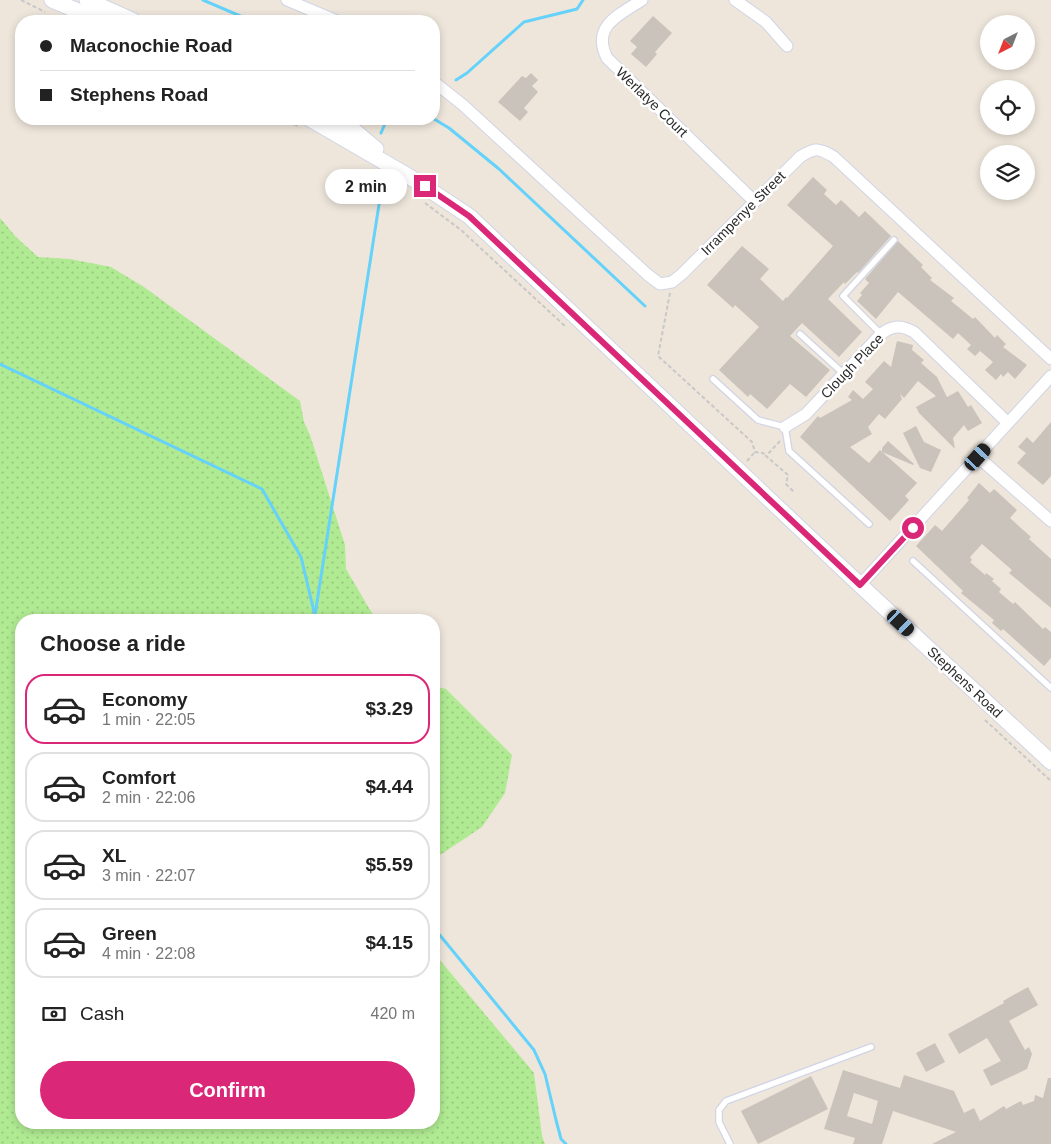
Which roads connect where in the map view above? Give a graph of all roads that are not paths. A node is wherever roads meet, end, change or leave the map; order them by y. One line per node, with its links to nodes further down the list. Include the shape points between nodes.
1 (52, 0): 5 (street)
2 (287, 0): 8 (street)
3 (642, 0): 14 (street, Werlatye Court, via 612,21 602,34 602,49 607,58)
4 (735, 0): 9 (street, via 766,22)
5 (83, 4): 6 (street); 7 (street)
6 (95, 15)
7 (116, 15)
8 (323, 15)
9 (788, 46)
10 (440, 87): 14 (street, Irrampenye Street, via 660,284 672,282 682,274)
11 (309, 125): 13 (street, Stephens Road)
12 (346, 125): 13 (street)
13 (410, 177): 28 (street, Stephens Road, via 469,216)
14 (754, 201): 18 (street, Irrampenye Street, via 800,156 820,149 834,158)
15 (894, 240): 17 (lane, via 843,296)
16 (800, 334): 19 (lane)
17 (880, 334): 19 (street, Clough Place); 22 (street, Clough Place, via 896,326 904,326 914,332)
18 (1051, 360)
19 (844, 374): 23 (street, Clough Place, via 806,414)
20 (1051, 376): 22 (street)
21 (714, 380): 23 (lane, via 758,420)
22 (1008, 424): 24 (street)
23 (785, 427): 26 (lane, via 790,451)
24 (978, 457): 25 (street); 28 (street)
25 (1049, 516)
26 (869, 524)
27 (913, 561): 29 (lane)
28 (860, 585): 30 (street, Stephens Road)
29 (1051, 688)
30 (1051, 762)
31 (872, 1047): 32 (lane, via 726,1101 718,1110 719,1122)
32 (730, 1144)

